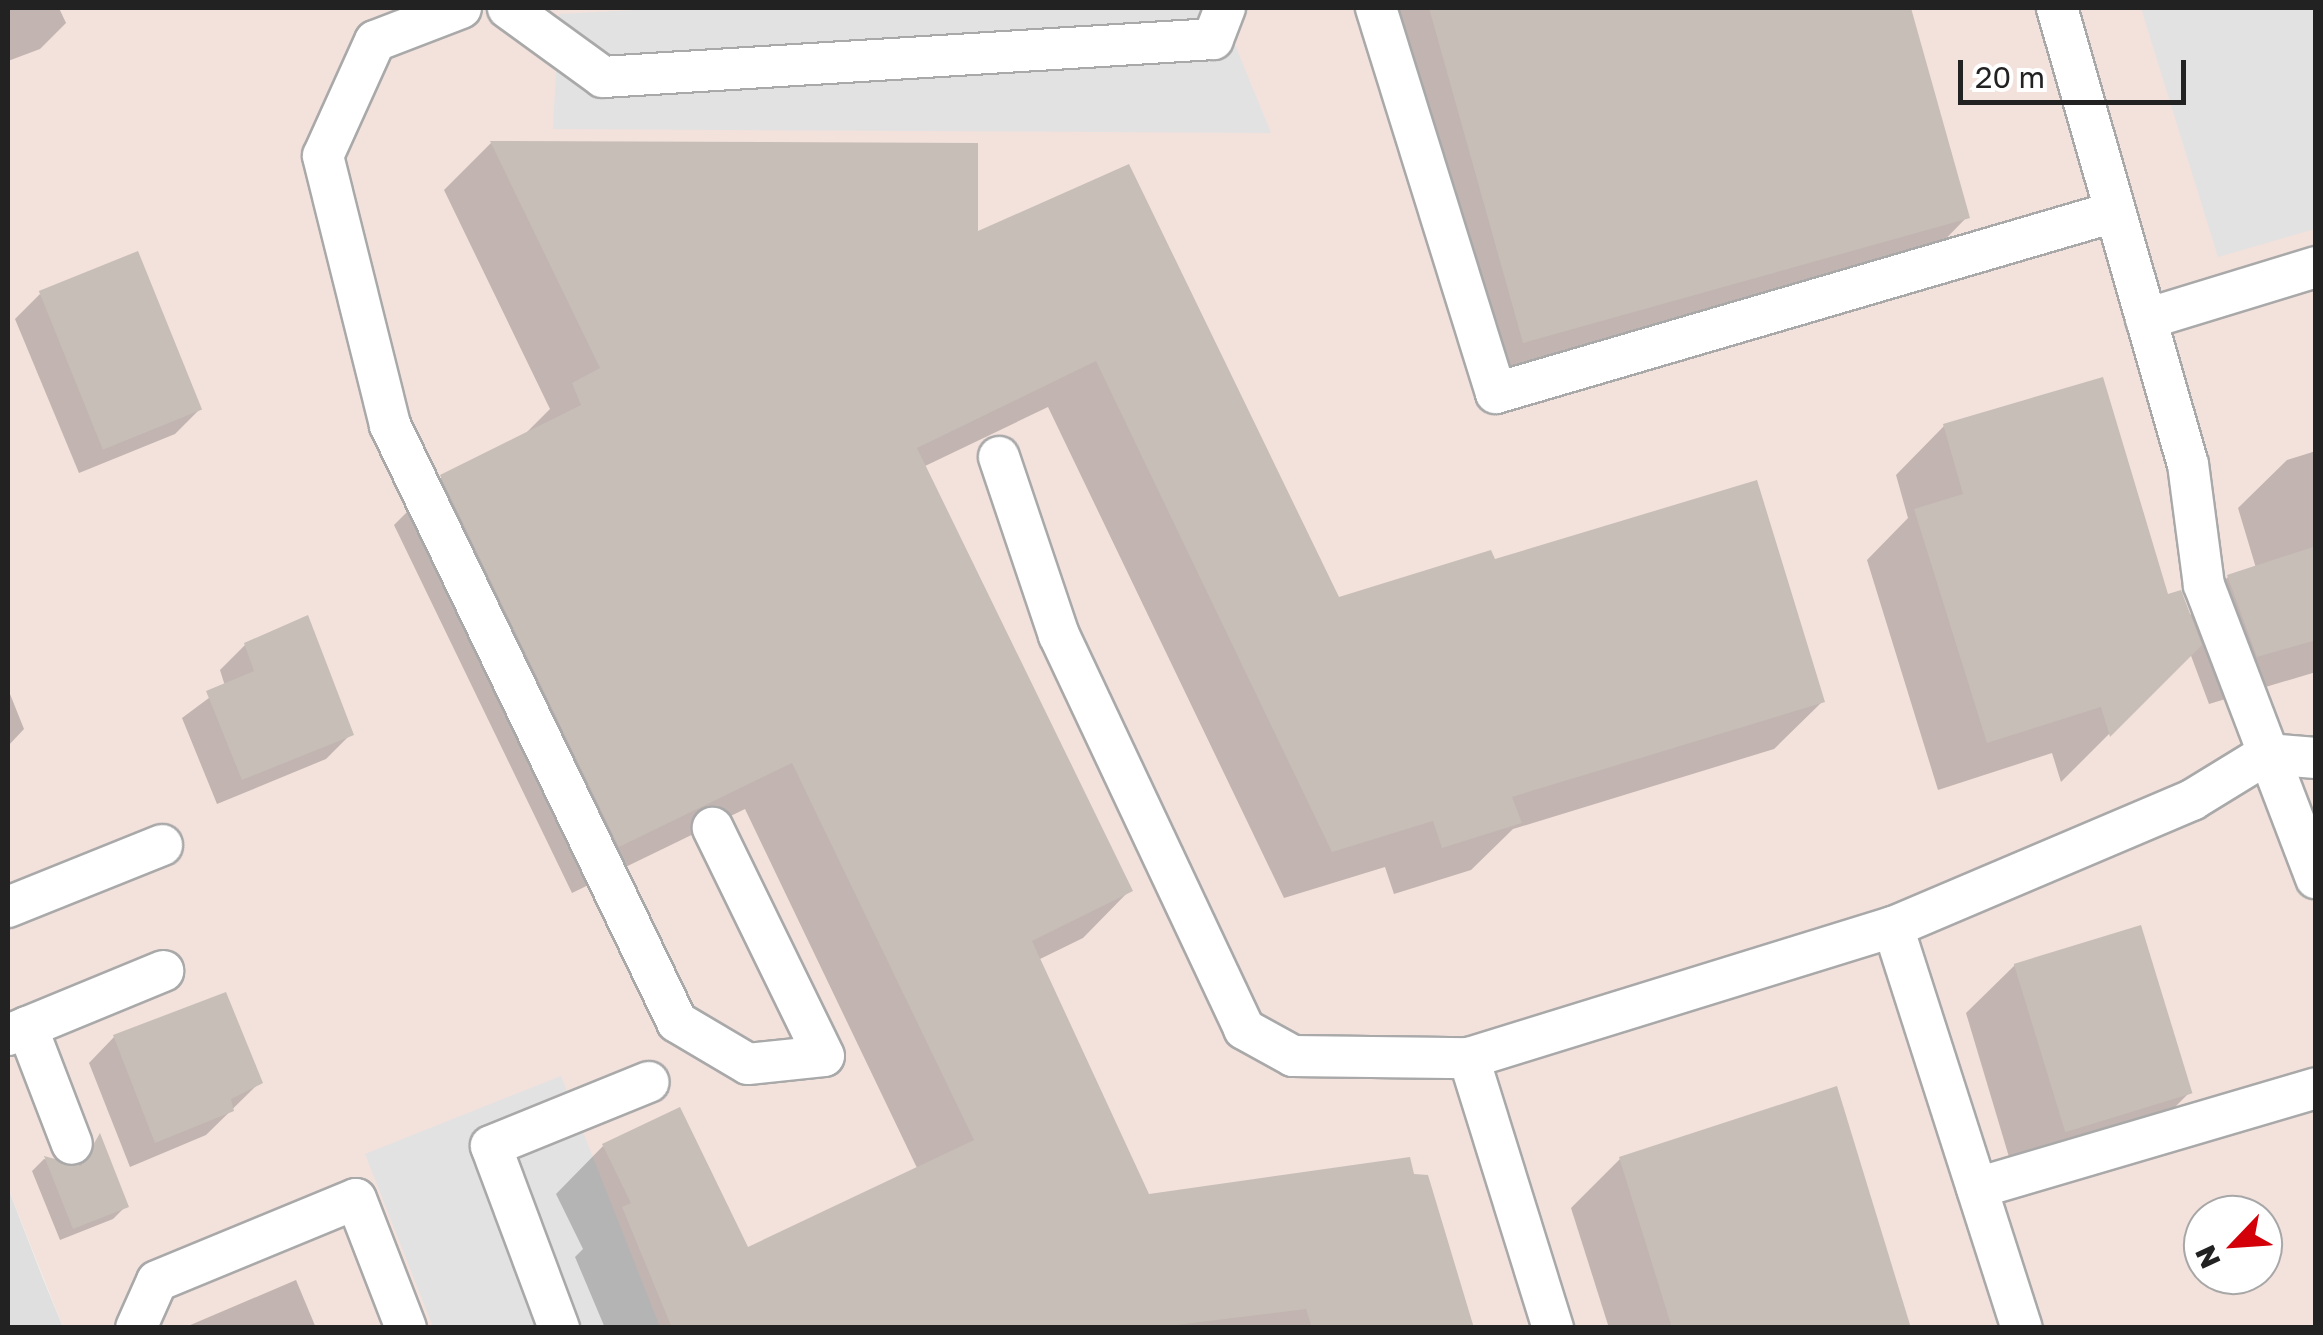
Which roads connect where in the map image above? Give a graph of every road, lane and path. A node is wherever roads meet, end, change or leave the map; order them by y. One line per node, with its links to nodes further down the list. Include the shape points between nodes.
1 (461, 8): 13 (lane, via 374,41 323,156 390,425 677,1022 748,1064 824,1056)
2 (508, 8): 3 (lane, via 603,77 1213,39)
3 (1225, 8)
4 (1376, 8): 6 (lane, via 1496,394)
5 (2057, 8): 6 (lane)
6 (2114, 212): 8 (lane)
7 (2316, 267): 8 (lane)
8 (2146, 319): 11 (lane, via 2188,464 2204,585)
9 (1000, 457): 20 (lane, via 1059,635 1244,1029 1293,1056)
10 (2316, 730): 11 (lane)
11 (2267, 754): 12 (lane); 15 (lane); 17 (lane, via 2192,800)
12 (2316, 758)
13 (714, 828)
14 (162, 846): 16 (lane)
15 (2316, 878)
16 (8, 907)
17 (1893, 926): 20 (lane); 24 (lane)
18 (163, 971): 19 (lane)
19 (17, 1031): 23 (lane)
20 (1469, 1058): 28 (lane)
21 (648, 1082): 27 (lane, via 491,1146)
22 (2316, 1088): 24 (lane)
23 (72, 1144)
24 (1977, 1188): 29 (lane)
25 (136, 1328): 26 (lane, via 157,1282 356,1199)
26 (406, 1328)
27 (559, 1328)
28 (1553, 1328)
29 (2022, 1328)

